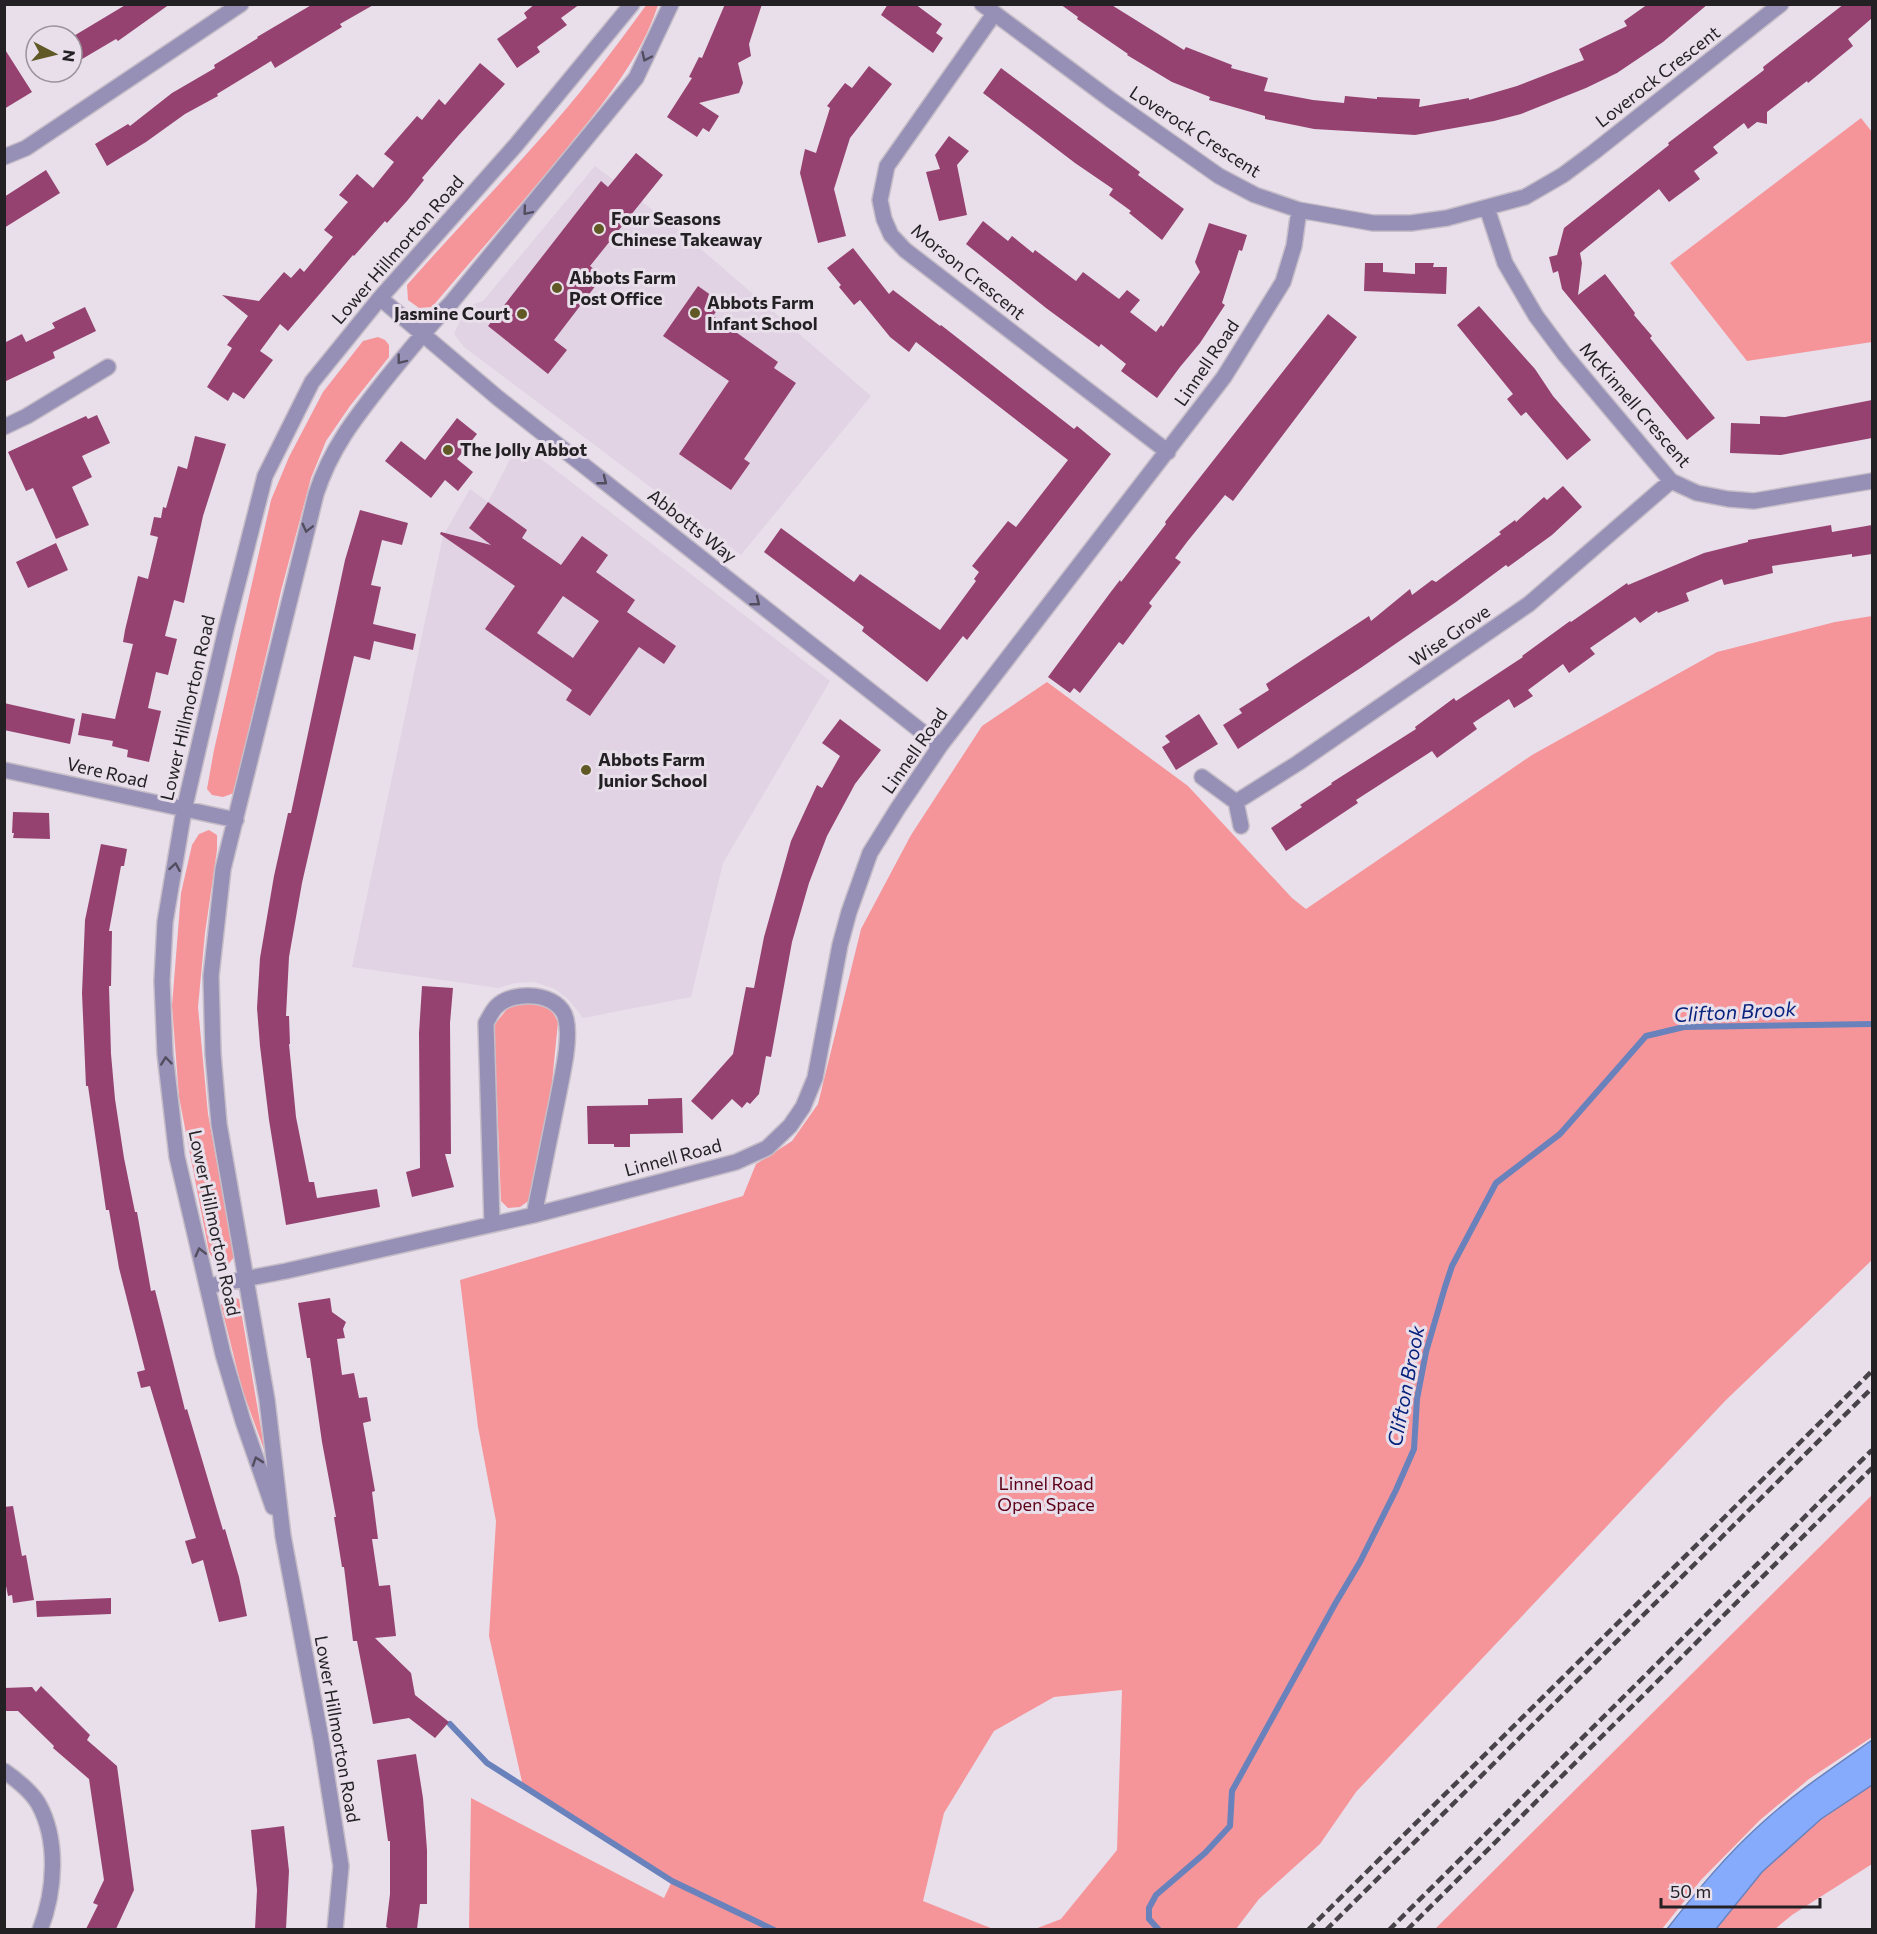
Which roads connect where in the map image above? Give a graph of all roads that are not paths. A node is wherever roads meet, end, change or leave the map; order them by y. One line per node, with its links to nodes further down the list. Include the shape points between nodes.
1 (241, 4): 6 (street, via 26,148)
2 (632, 4): 9 (street, Lower Hillmorton Road, via 516,145)
3 (671, 4): 10 (street, Lower Hillmorton Road, one-way to 10, via 636,78)
4 (1781, 4): 7 (street, Loverock Crescent, via 1563,175 1525,197)
5 (988, 9): 8 (street, Loverock Crescent, via 1220,176 1255,195); 13 (street, Morson Crescent, via 887,166 880,200 884,219 891,235 905,250)
6 (4, 157)
7 (1487, 208): 8 (street, Loverock Crescent, via 1411,223 1374,223); 14 (street, McKinnell Crescent, via 1505,262 1536,316)
8 (1299, 210): 13 (street, Linnell Road, via 1283,282 1224,377)
9 (380, 298): 10 (street, Abbotts Way); 20 (street, Lower Hillmorton Road, via 312,382 265,476)
10 (422, 333): 16 (street, Abbotts Way, one-way to 16, via 540,432); 21 (street, Lower Hillmorton Road, one-way to 21, via 339,441 325,468)
11 (108, 366): 12 (street)
12 (4, 427)
13 (1168, 452): 16 (street, Linnell Road)
14 (1671, 481): 15 (street, McKinnell Crescent, via 1696,493 1754,501); 19 (street, Wise Grove, via 1530,604)
15 (1872, 481)
16 (940, 746): 23 (street, Linnell Road, via 870,853 840,945 815,1078 790,1126 768,1148 735,1162)
17 (4, 770): 20 (street, Vere Road)
18 (1202, 777): 19 (street)
19 (1236, 802): 22 (street)
20 (184, 810): 21 (street, Vere Road); 26 (street, Lower Hillmorton Road, one-way to 20, via 177,1157 165,1054 165,922)
21 (236, 820): 25 (street, Lower Hillmorton Road, via 223,869 211,976 219,1124)
22 (1241, 826)
23 (534, 1215): 24 (street, Linnell Road); 24 (street, via 568,1031 566,1016 559,1008 547,998 525,995 496,1006 486,1023)
24 (492, 1224): 25 (street, Linnell Road)
25 (246, 1278): 26 (street, Linnell Road); 27 (street, Lower Hillmorton Road, via 267,1400)
26 (208, 1286): 27 (street, Lower Hillmorton Road, one-way to 26, via 243,1421)
27 (283, 1536): 30 (street, Lower Hillmorton Road, via 341,1866)
28 (4, 1771): 29 (street, via 38,1803 46,1825 52,1853 51,1889)
29 (40, 1929)
30 (335, 1929)

